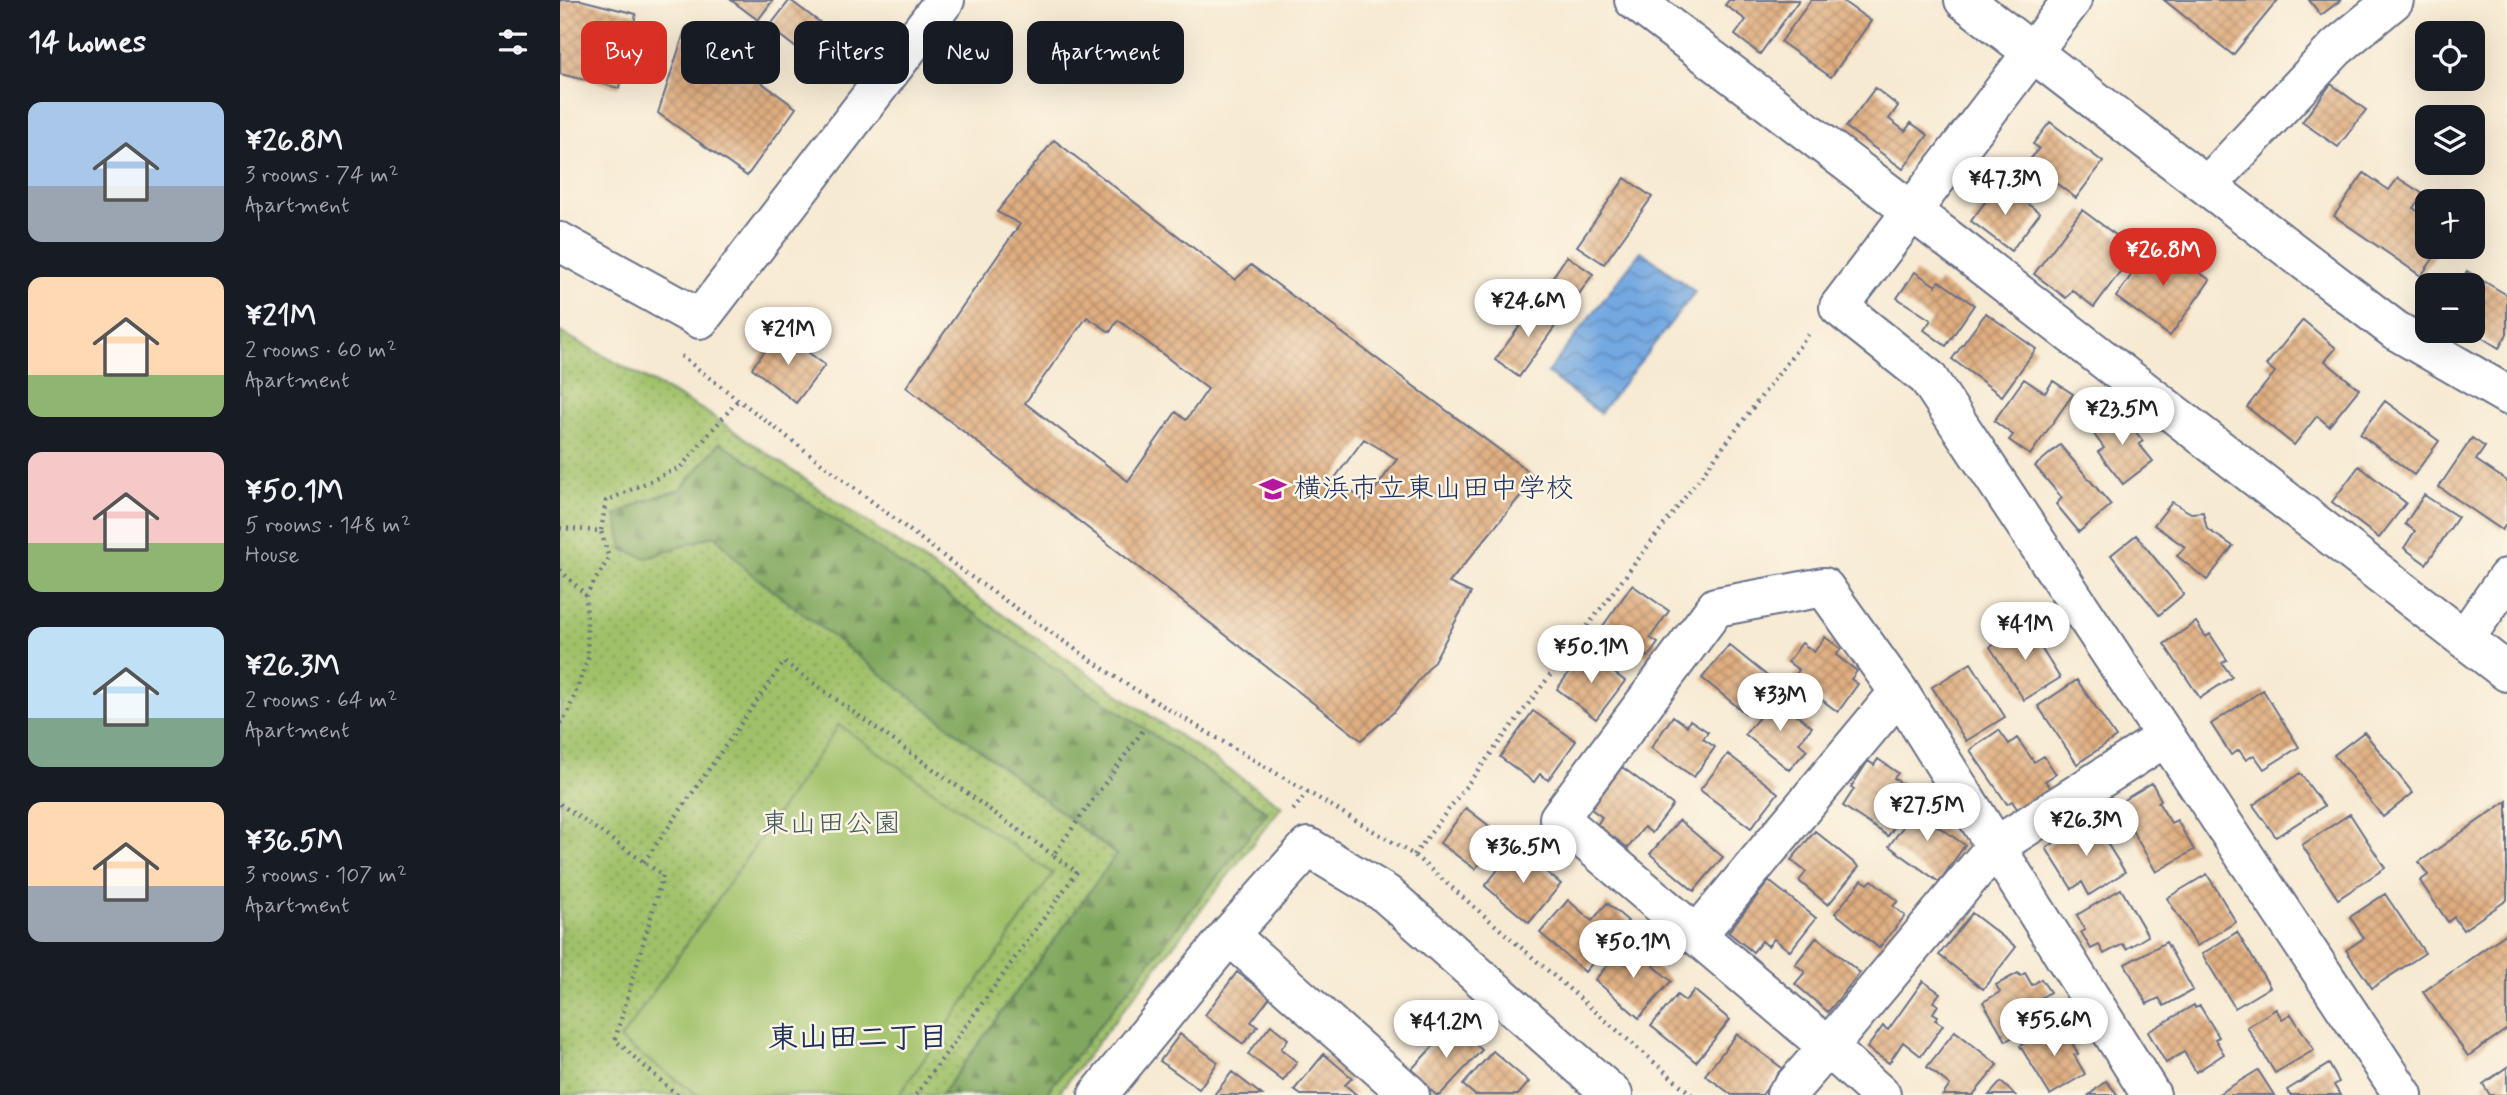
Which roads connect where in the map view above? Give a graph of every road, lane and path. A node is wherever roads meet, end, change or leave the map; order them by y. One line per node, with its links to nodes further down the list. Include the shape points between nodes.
1 (944, 0): 9 (street, via 700,319)
2 (1634, 0): 8 (street)
3 (1964, 0): 6 (street)
4 (2072, 0): 6 (street)
5 (2394, 0): 7 (street, via 2336,48)
6 (2032, 53): 7 (street); 8 (street)
7 (2207, 186): 12 (street, via 2395,330)
8 (1912, 211): 10 (street); 19 (street)
9 (560, 242)
10 (1839, 307): 24 (street, via 1928,378); 28 (path, via 1810,332)
11 (679, 355): 13 (path)
12 (2507, 395)
13 (738, 400): 15 (path, via 681,467 606,501); 28 (path, via 967,574 1121,681)
14 (560, 528): 15 (path)
15 (601, 531): 18 (path, via 609,558)
16 (560, 570): 18 (path)
17 (2507, 578): 19 (street)
18 (586, 596): 22 (path, via 588,659)
19 (2465, 638): 20 (street)
20 (2507, 671)
21 (1899, 692): 26 (street); 31 (street); 31 (street, via 1824,587 1716,607 1559,818)
22 (560, 723)
23 (1144, 729): 27 (path)
24 (2164, 738): 26 (street); 42 (street)
25 (560, 804): 29 (path)
26 (1995, 847): 32 (street); 41 (street)
27 (1053, 855): 29 (path, via 784,662); 34 (path, via 1077,872)
28 (1414, 855): 38 (path)
29 (644, 862): 33 (path, via 663,874 614,1040)
30 (1229, 935): 35 (street); 36 (street); 37 (street, via 1308,847 1386,894)
31 (1696, 936): 32 (street)
32 (1828, 1047): 39 (street); 40 (street)
33 (677, 1095)
34 (916, 1095)
35 (1098, 1095)
36 (1410, 1095)
37 (1613, 1095)
38 (1692, 1095)
39 (1786, 1095)
40 (1881, 1095)
41 (2151, 1095)
42 (2403, 1095)

